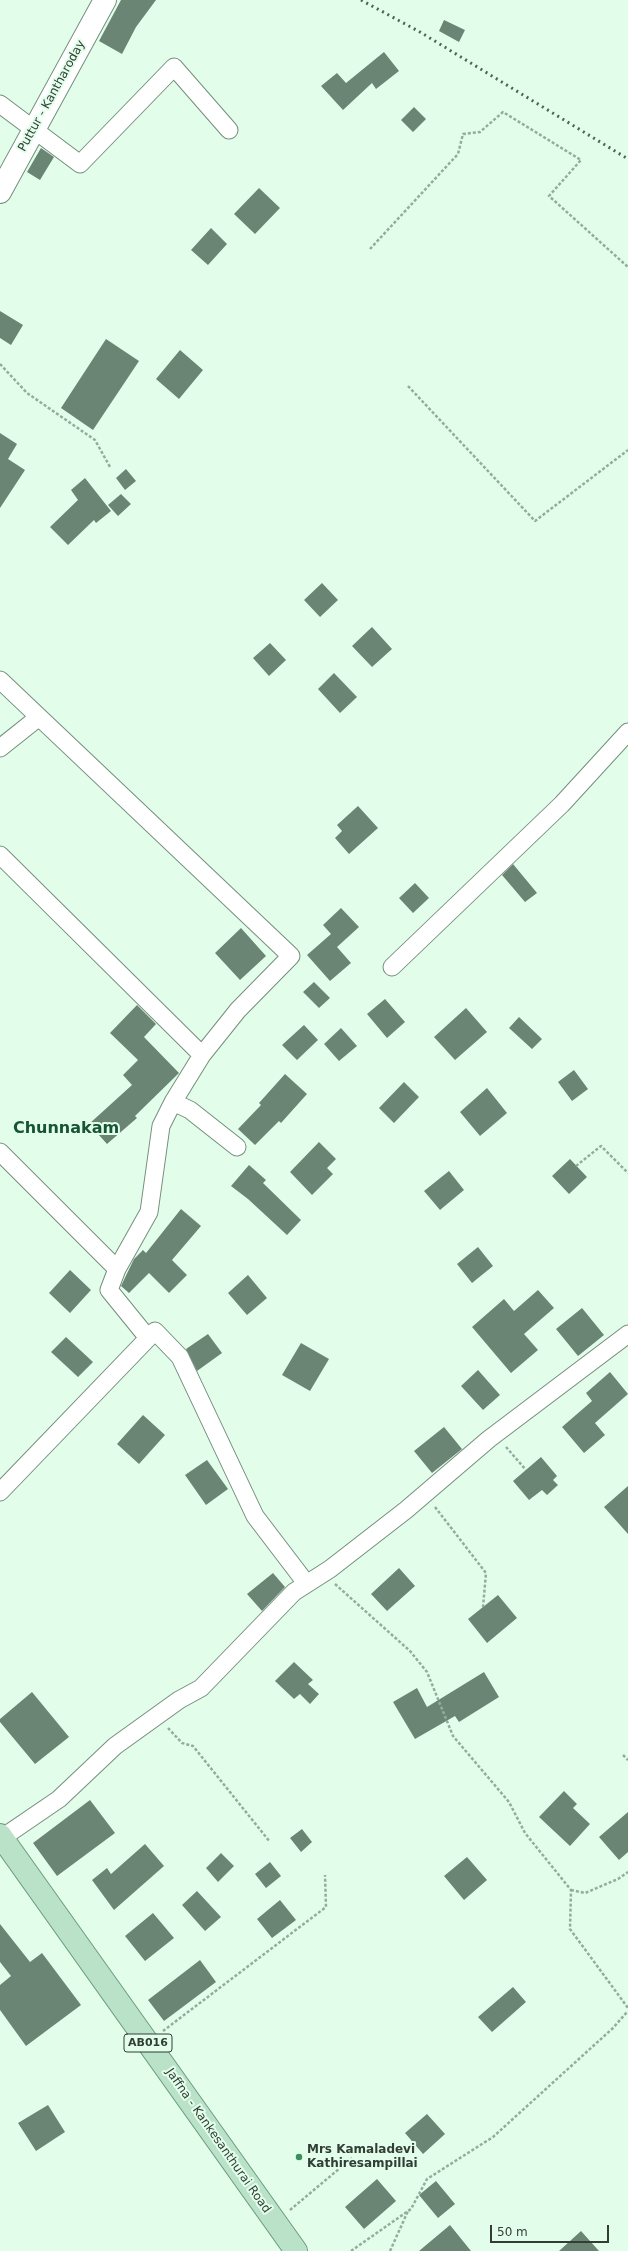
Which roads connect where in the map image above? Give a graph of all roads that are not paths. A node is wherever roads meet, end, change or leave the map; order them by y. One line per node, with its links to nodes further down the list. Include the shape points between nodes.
1 (105, 0): 3 (main road, Puttur - Kantharoday)
2 (0, 104): 3 (street)
3 (34, 128): 4 (street, via 80,164 174,67); 5 (main road, Puttur - Kantharoday)
4 (229, 130)
5 (0, 192)
6 (0, 680): 7 (street)
7 (39, 717): 9 (street); 12 (street, via 291,956 238,1010)
8 (628, 732): 11 (street, via 562,804)
9 (0, 748)
10 (0, 854): 12 (street)
11 (392, 967)
12 (202, 1055): 13 (street)
13 (173, 1102): 14 (street, via 190,1110); 16 (street, via 161,1126 149,1212)
14 (237, 1147)
15 (0, 1152): 16 (street)
16 (117, 1269): 18 (street, via 109,1290)
17 (628, 1334): 20 (street, via 495,1434 425,1494 322,1574)
18 (148, 1338): 19 (street); 20 (street, via 155,1331 180,1357 255,1516)
19 (0, 1492)
20 (306, 1583): 21 (street, via 294,1592 201,1688 178,1700 116,1746 59,1799)
21 (1, 1836): 22 (main road, Jaffna - Kankesanthurai Road / AB016)
22 (296, 2251)

